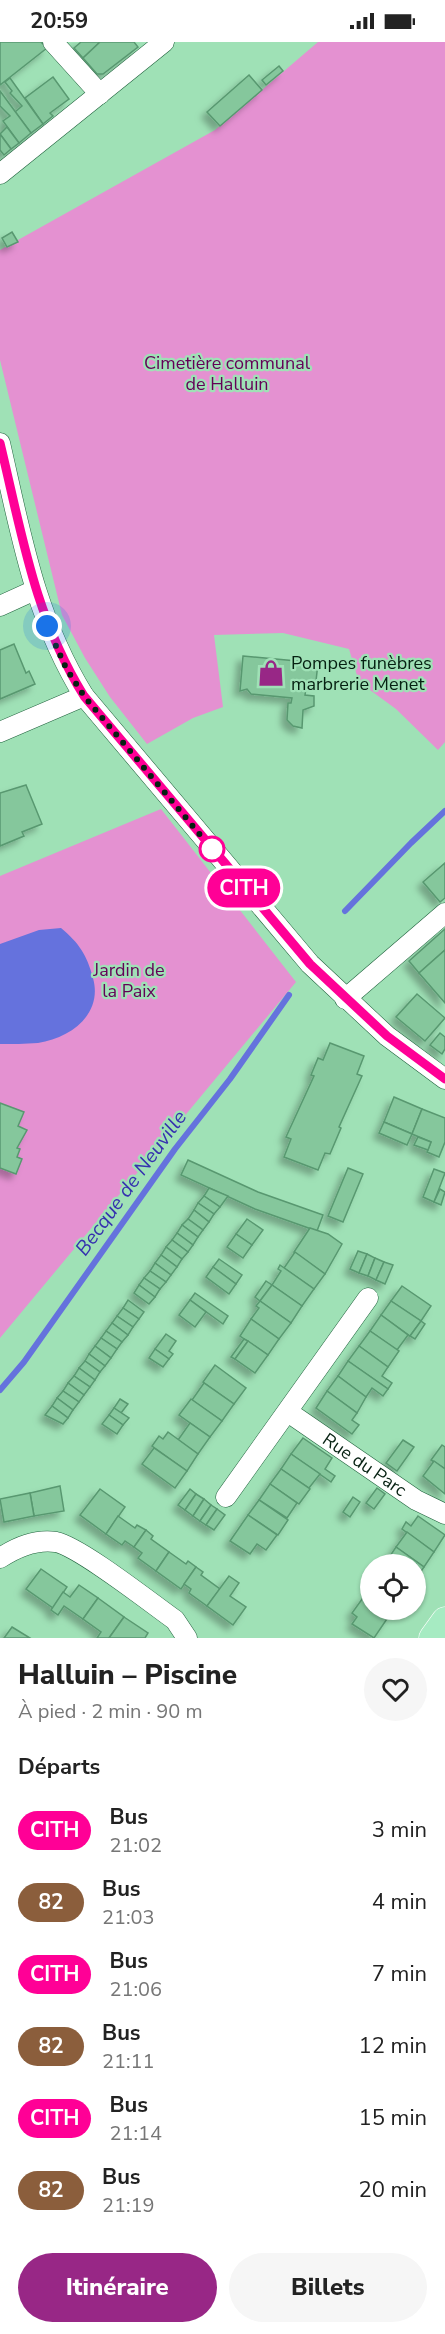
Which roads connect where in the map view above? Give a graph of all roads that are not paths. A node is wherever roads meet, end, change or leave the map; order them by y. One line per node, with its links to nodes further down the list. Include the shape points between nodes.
1 (52, 42): 3 (street)
2 (164, 42): 3 (street)
3 (100, 94): 4 (street)
4 (0, 174)
5 (0, 443): 6 (street)
6 (35, 590): 7 (street); 8 (street, via 57,649)
7 (0, 606)
8 (84, 696): 9 (street); 11 (street, via 284,936)
9 (0, 732)
10 (445, 914): 11 (street)
11 (345, 999): 12 (street)
12 (445, 1079)
13 (368, 1298): 14 (street)
14 (288, 1412): 15 (street); 16 (street, Rue du Parc, via 416,1500)
15 (226, 1497)
16 (445, 1514)
17 (0, 1558): 19 (street, via 27,1544 43,1541 67,1545 175,1620)
18 (445, 1620): 20 (main road)
19 (187, 1638)
20 (432, 1638)

